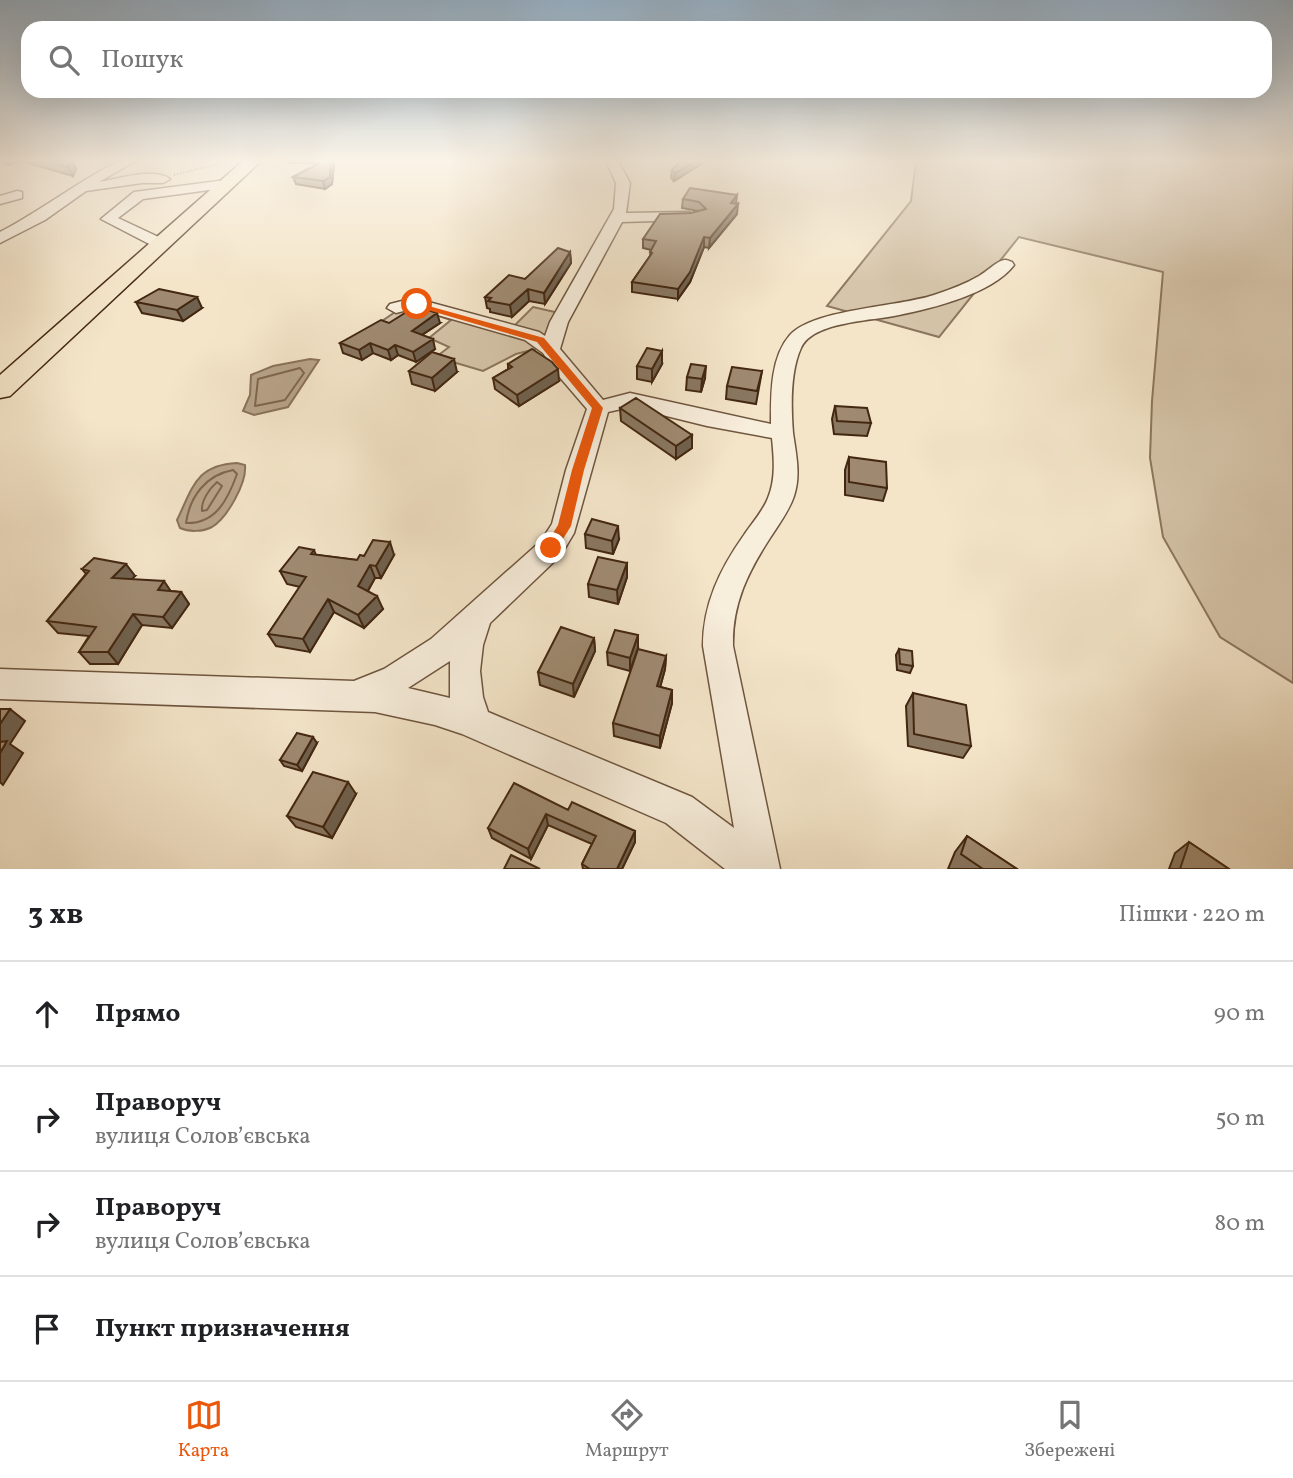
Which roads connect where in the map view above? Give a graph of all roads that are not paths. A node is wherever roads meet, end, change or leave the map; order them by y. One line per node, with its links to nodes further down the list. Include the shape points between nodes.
1 (60, 202): 7 (street)
2 (131, 202): 8 (street, via 108,219)
3 (207, 202): 8 (main road)
4 (622, 202): 6 (street)
5 (696, 217): 6 (street)
6 (616, 218): 11 (street, via 559,322)
7 (0, 238)
8 (160, 244): 12 (main road)
9 (1006, 265): 14 (street, via 975,285 924,304 807,330 789,352)
10 (396, 309): 11 (street, via 410,304 425,306 527,335)
11 (550, 349): 13 (street)
12 (0, 390)
13 (598, 408): 14 (street, via 630,400); 15 (street, via 559,537)
14 (782, 433): 19 (street, via 782,496 724,592 717,625)
15 (480, 613): 17 (street, via 442,649 396,679); 18 (street, via 466,652 463,680)
16 (0, 684): 17 (street)
17 (354, 696): 18 (street, via 402,702)
18 (476, 723): 19 (street, via 679,810)
19 (759, 869)

